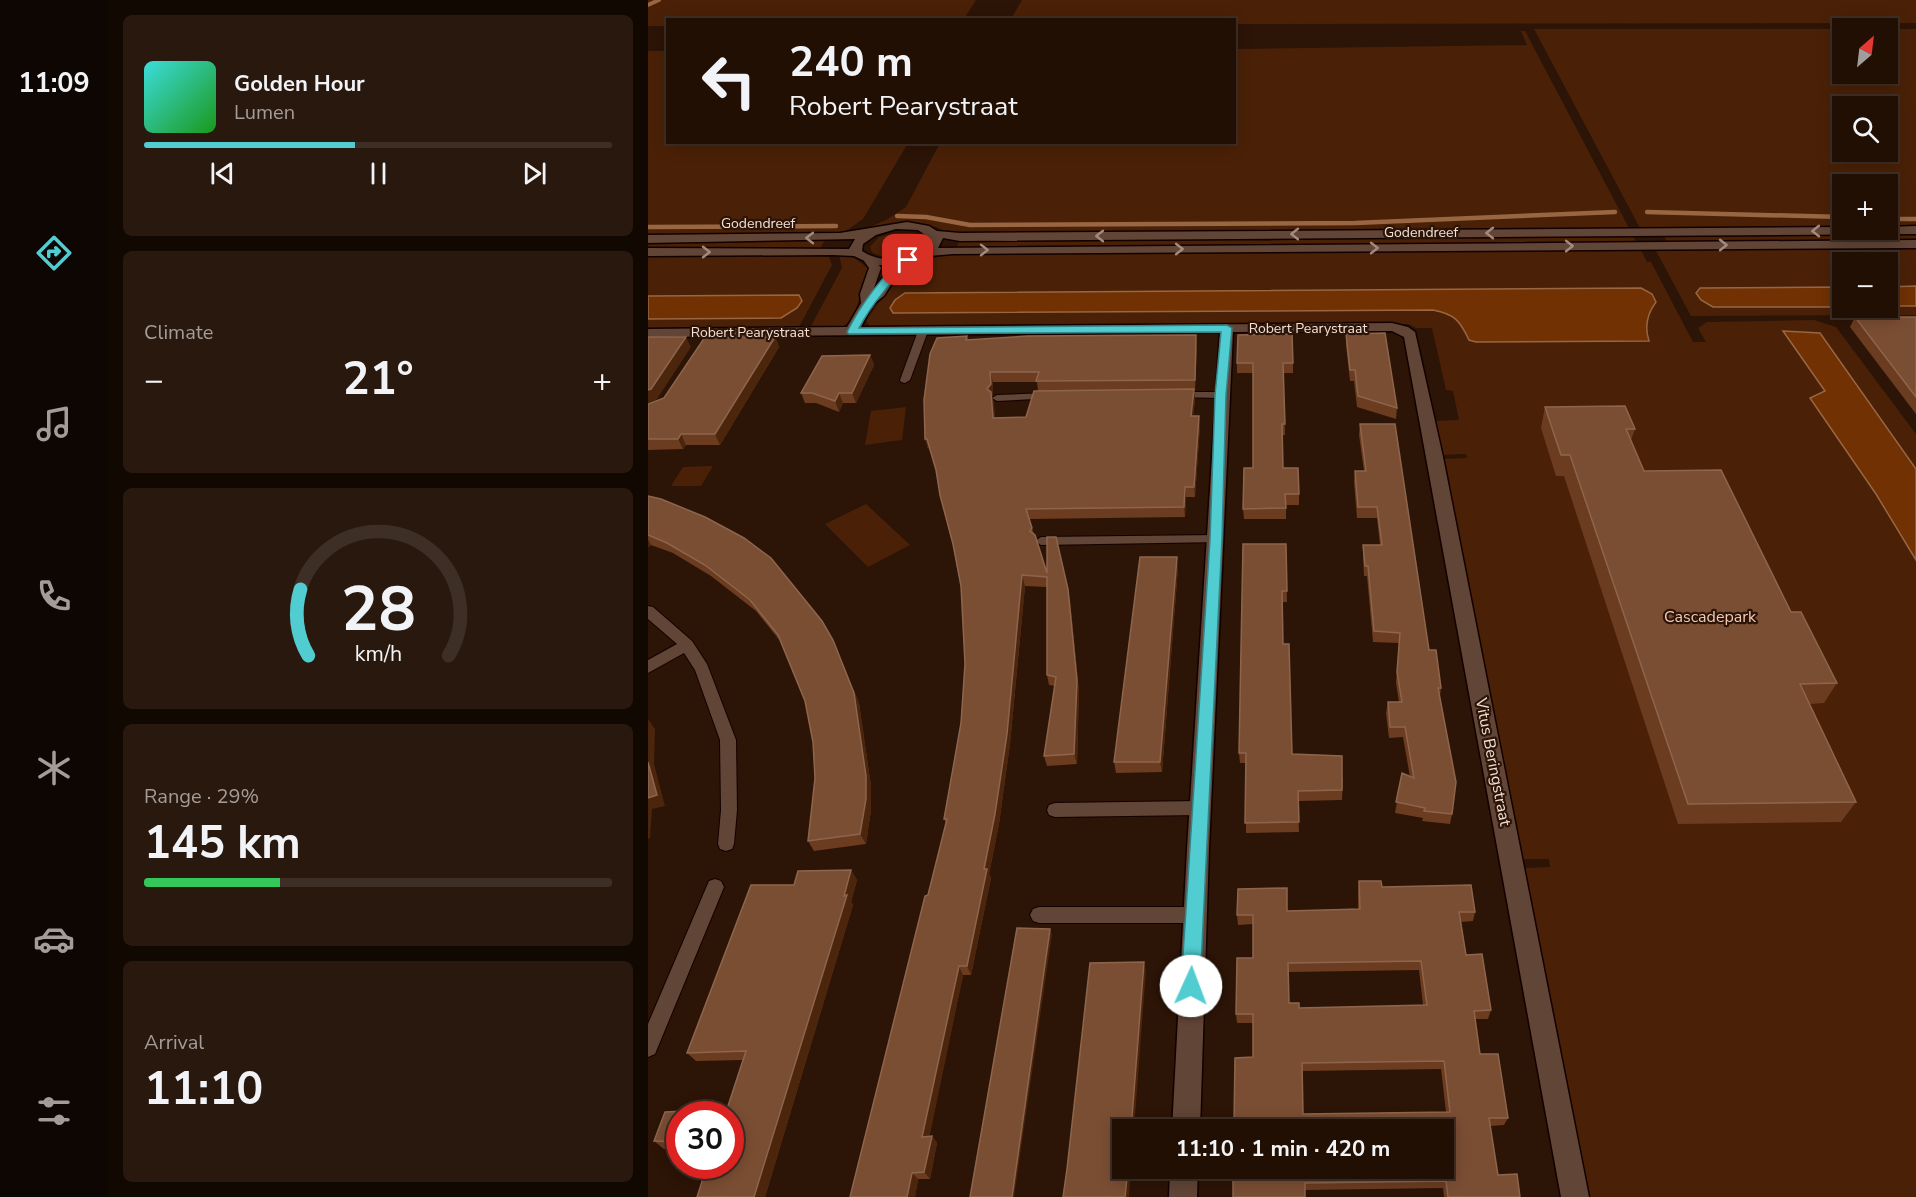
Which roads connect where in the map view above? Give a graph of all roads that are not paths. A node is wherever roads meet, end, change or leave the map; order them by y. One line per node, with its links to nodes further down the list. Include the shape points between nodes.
1 (1916, 230): 3 (main road, Godendreef, one-way to 3, via 960,237)
2 (868, 234): 3 (main road, Godendreef, via 906,225); 4 (main road, Godendreef, one-way to 4); 7 (main road, via 857,243)
3 (935, 234): 8 (main road, via 936,243)
4 (648, 239)
5 (1916, 244): 8 (main road, Godendreef, one-way to 5)
6 (648, 252): 7 (main road, Godendreef, one-way to 7)
7 (857, 253): 10 (main road)
8 (926, 253): 9 (main road, Godendreef)
9 (908, 260): 10 (main road); 11 (main road, via 896,268)
10 (870, 261): 11 (main road, via 875,268)
11 (867, 303): 15 (main road)
12 (1227, 328): 13 (main road, Robert Pearystraat); 14 (main road, Robert Pearystraat); 21 (main road)
13 (1403, 330): 39 (main road, Vitus Beringstraat, via 1410,335 1435,457)
14 (923, 331): 15 (main road, Robert Pearystraat); 19 (lane)
15 (852, 332): 17 (main road, Robert Pearystraat)
16 (648, 333): 17 (main road, Robert Pearystraat)
17 (709, 333): 18 (main road)
18 (697, 350)
19 (905, 380)
20 (1162, 395): 21 (lane)
21 (1220, 395): 24 (main road)
22 (1059, 396): 23 (lane)
23 (997, 398)
24 (1216, 539): 25 (lane); 29 (main road)
25 (1041, 541)
26 (648, 611): 27 (lane)
27 (687, 645): 28 (lane); 31 (lane, via 702,668 728,740)
28 (648, 667)
29 (1200, 808): 30 (lane); 34 (main road)
30 (1055, 810)
31 (726, 844)
32 (715, 887): 35 (lane)
33 (1039, 915): 34 (lane)
34 (1193, 915): 36 (main road)
35 (648, 1047)
36 (1186, 1119)
37 (1184, 1179): 38 (main road)
38 (1183, 1197)
39 (1575, 1197)

